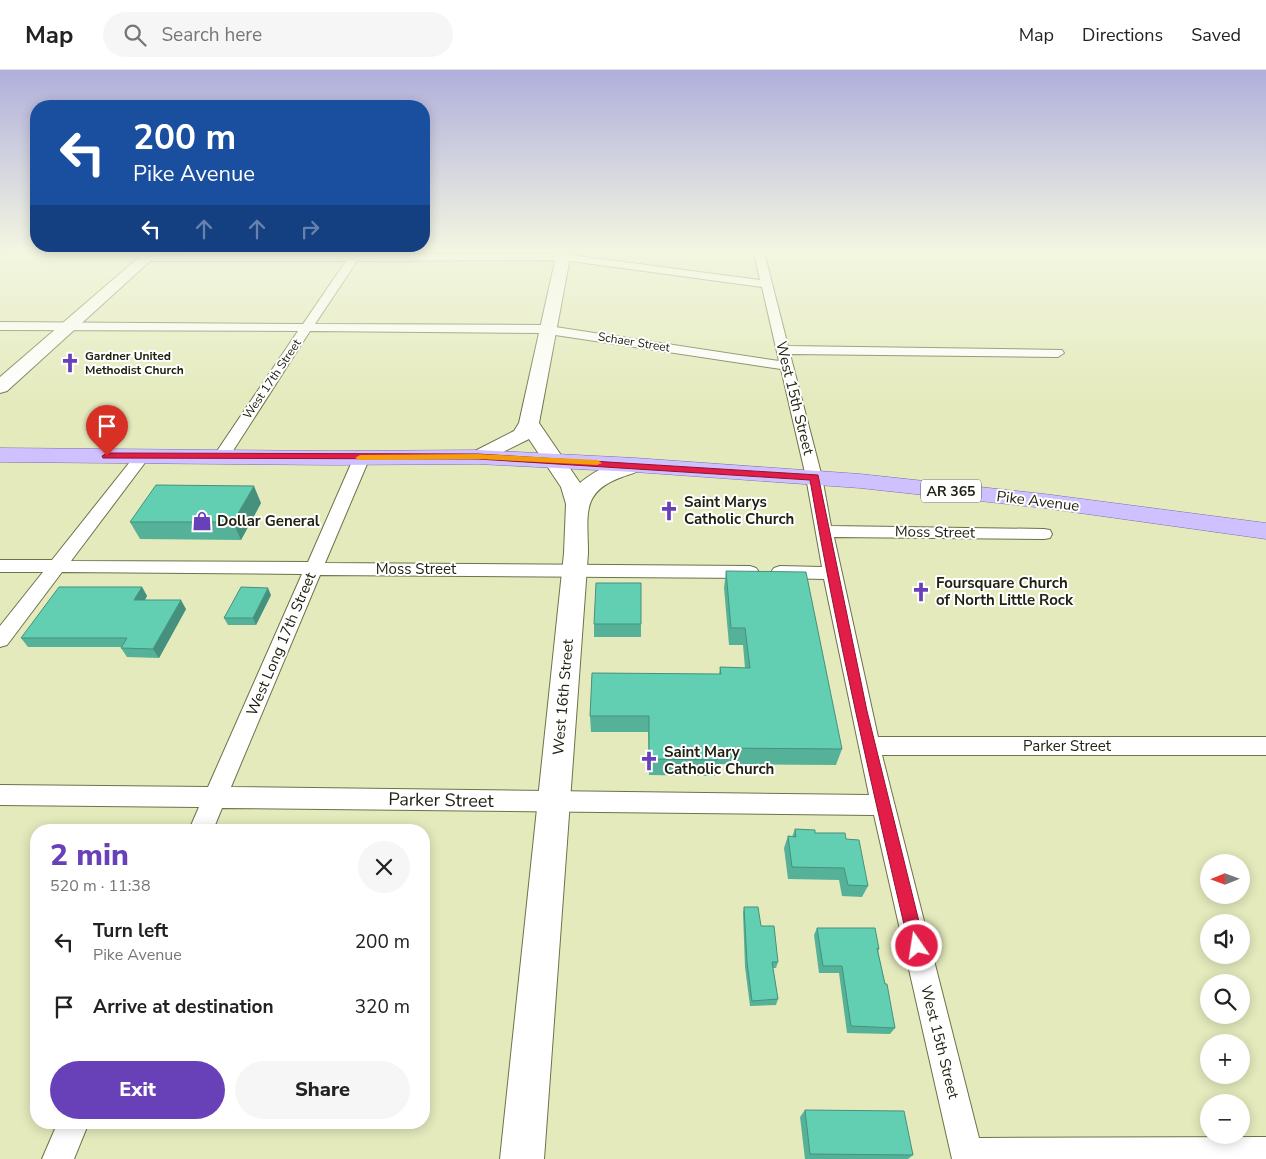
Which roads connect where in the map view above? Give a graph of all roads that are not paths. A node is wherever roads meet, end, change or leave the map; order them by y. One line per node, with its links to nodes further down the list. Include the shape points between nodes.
1 (95, 303): 6 (street)
2 (323, 303): 7 (street, West 17th Street)
3 (554, 303): 8 (street)
4 (771, 303): 9 (street, West 15th Street)
5 (0, 326): 6 (street, Schaer Street)
6 (69, 326): 7 (street, Schaer Street); 12 (street)
7 (307, 327): 8 (street, Schaer Street); 16 (street, West 17th Street)
8 (548, 329): 11 (street, Schaer Street); 13 (street)
9 (783, 350): 10 (street); 11 (street, West 15th Street)
10 (1058, 353)
11 (787, 366): 21 (street, West 15th Street)
12 (0, 387)
13 (529, 424): 17 (street, via 521,436); 19 (street, West 16th Street)
14 (0, 455): 15 (main road, Pike Avenue / AR 365)
15 (142, 456): 16 (main road, Pike Avenue / AR 365); 27 (street)
16 (221, 457): 18 (main road, Pike Avenue / AR 365)
17 (478, 457): 18 (main road, Pike Avenue / AR 365); 19 (main road, Pike Avenue / AR 365)
18 (362, 458): 28 (street, West Long 17th Street)
19 (552, 460): 20 (main road, Pike Avenue / AR 365); 22 (street, West 16th Street, via 572,487)
20 (635, 465): 21 (main road, Pike Avenue / AR 365); 22 (main road, via 602,476 590,484)
21 (814, 477): 23 (street, West 15th Street); 24 (main road, Pike Avenue / AR 365, via 1044,501)
22 (577, 504): 29 (street, West 16th Street)
23 (825, 530): 25 (street, Moss Street); 30 (street, West 15th Street)
24 (1266, 531)
25 (1044, 534)
26 (0, 566): 27 (street, Moss Street)
27 (57, 566): 28 (street, Moss Street); 31 (street)
28 (314, 568): 29 (street, Moss Street); 35 (street, West Long 17th Street)
29 (574, 570): 30 (street, Moss Street); 36 (street, West 16th Street)
30 (832, 572): 32 (street, West 15th Street)
31 (0, 640)
32 (869, 746): 33 (street, Parker Street); 37 (street, West 15th Street)
33 (1266, 746)
34 (0, 795): 35 (street, Parker Street)
35 (215, 798): 36 (street, Parker Street); 38 (street, West Long 17th Street)
36 (554, 802): 37 (street, Parker Street); 43 (street, West 16th Street)
37 (883, 805): 41 (street, West 15th Street)
38 (204, 824)
39 (71, 1129): 42 (street)
40 (1266, 1153): 41 (street)
41 (967, 1156)
42 (58, 1159)
43 (522, 1159)

